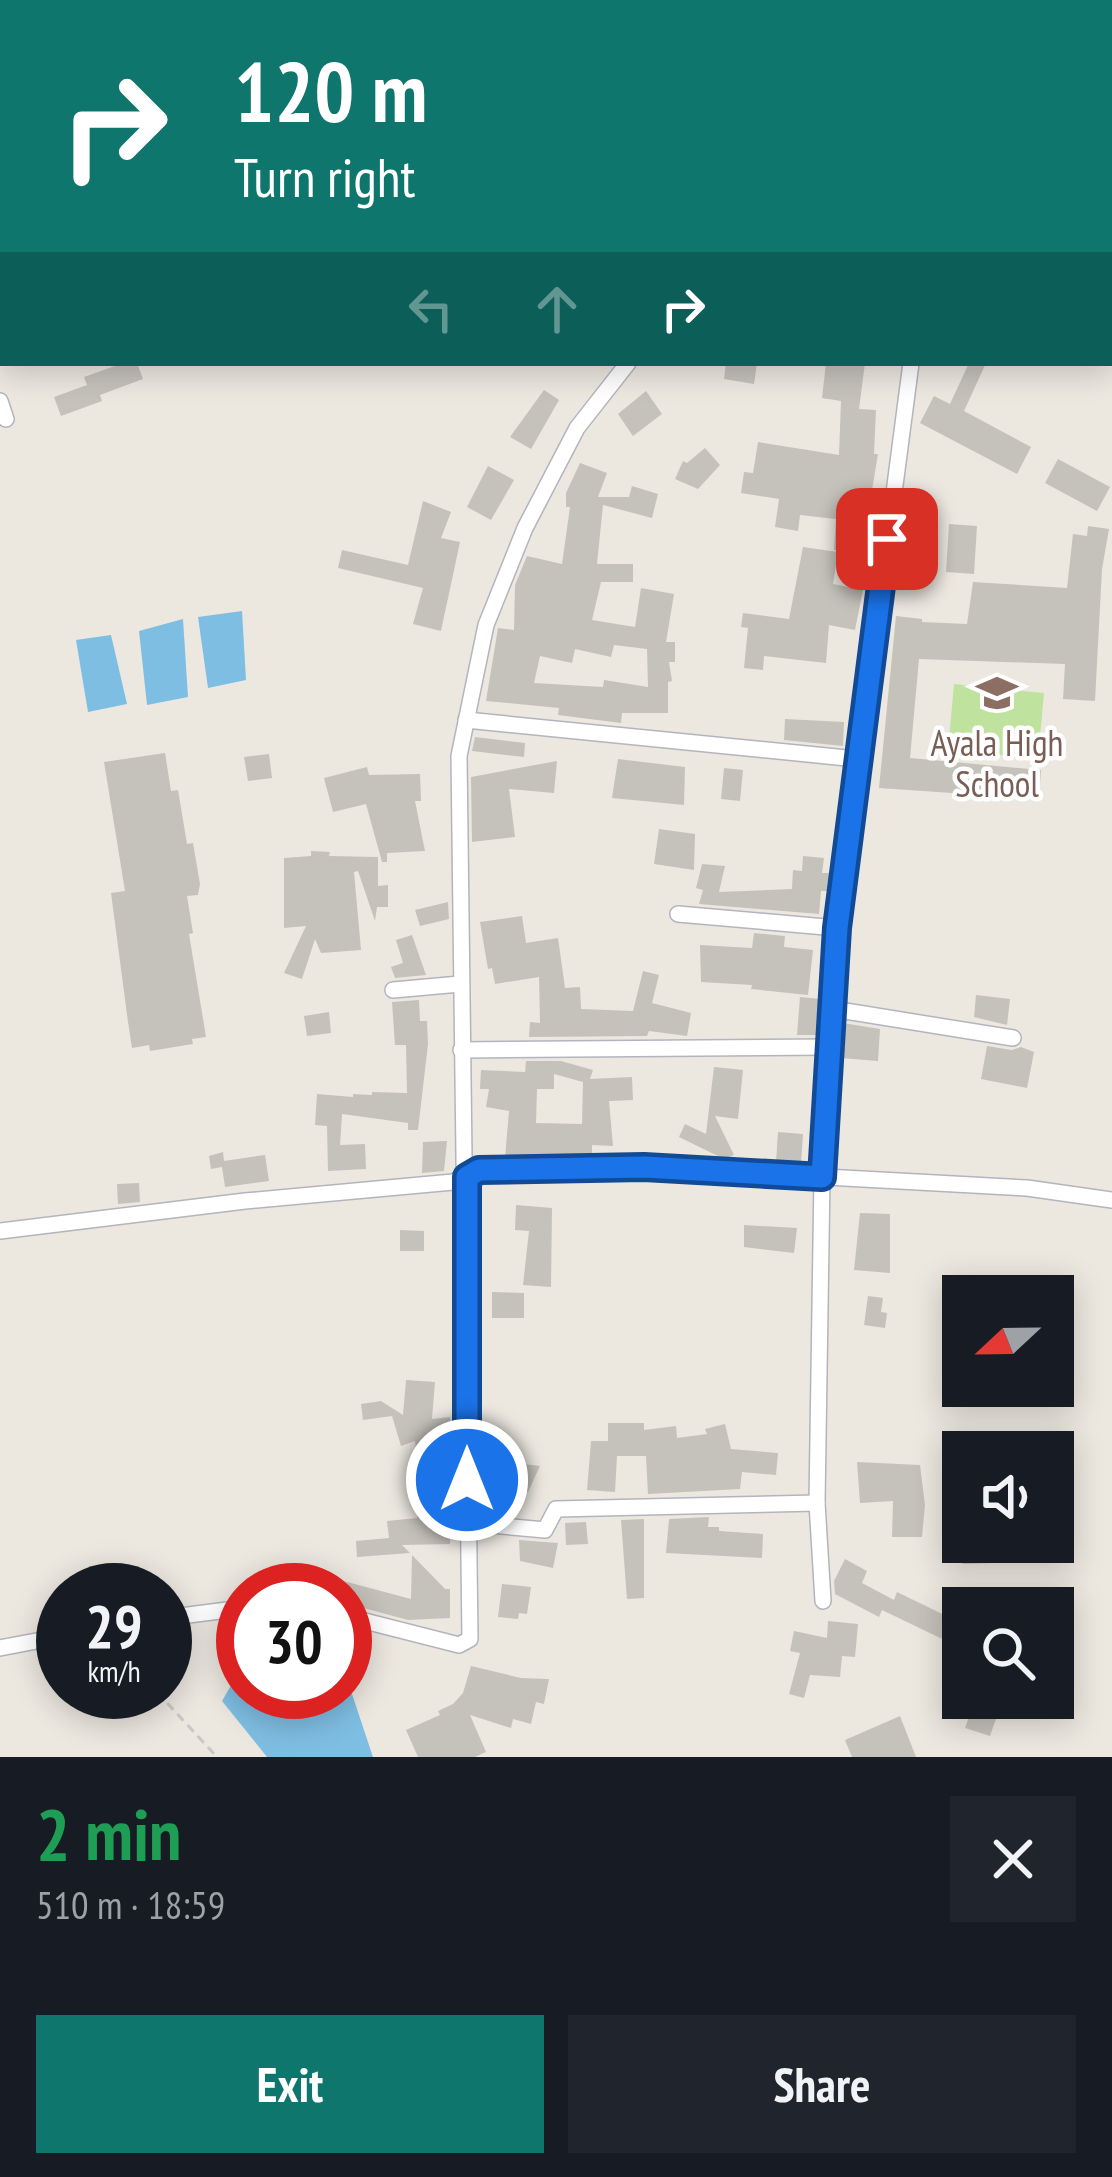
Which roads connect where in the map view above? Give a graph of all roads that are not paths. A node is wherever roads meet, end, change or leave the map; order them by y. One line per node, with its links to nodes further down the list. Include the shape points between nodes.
1 (626, 366): 5 (street, via 577,428 525,528 485,626)
2 (911, 366): 6 (street)
3 (0, 401): 4 (street)
4 (6, 419)
5 (466, 719): 6 (street); 9 (street, via 458,756)
6 (857, 759): 8 (street)
7 (678, 914): 8 (street)
8 (837, 928): 11 (street)
9 (460, 984): 10 (street); 14 (street)
10 (393, 990)
11 (833, 1009): 12 (street); 13 (street)
12 (1013, 1037)
13 (831, 1048): 14 (street); 16 (street)
14 (460, 1050): 15 (street)
15 (467, 1177): 16 (street, via 479,1170 644,1167); 18 (street); 20 (street)
16 (822, 1177): 17 (street); 19 (street)
17 (1112, 1200)
18 (0, 1232)
19 (817, 1502): 20 (street, via 556,1509 545,1530); 21 (street)
20 (468, 1523): 22 (street, via 466,1644)
21 (823, 1601)
22 (372, 1622)
23 (36, 1641): 24 (street)
24 (0, 1648)

